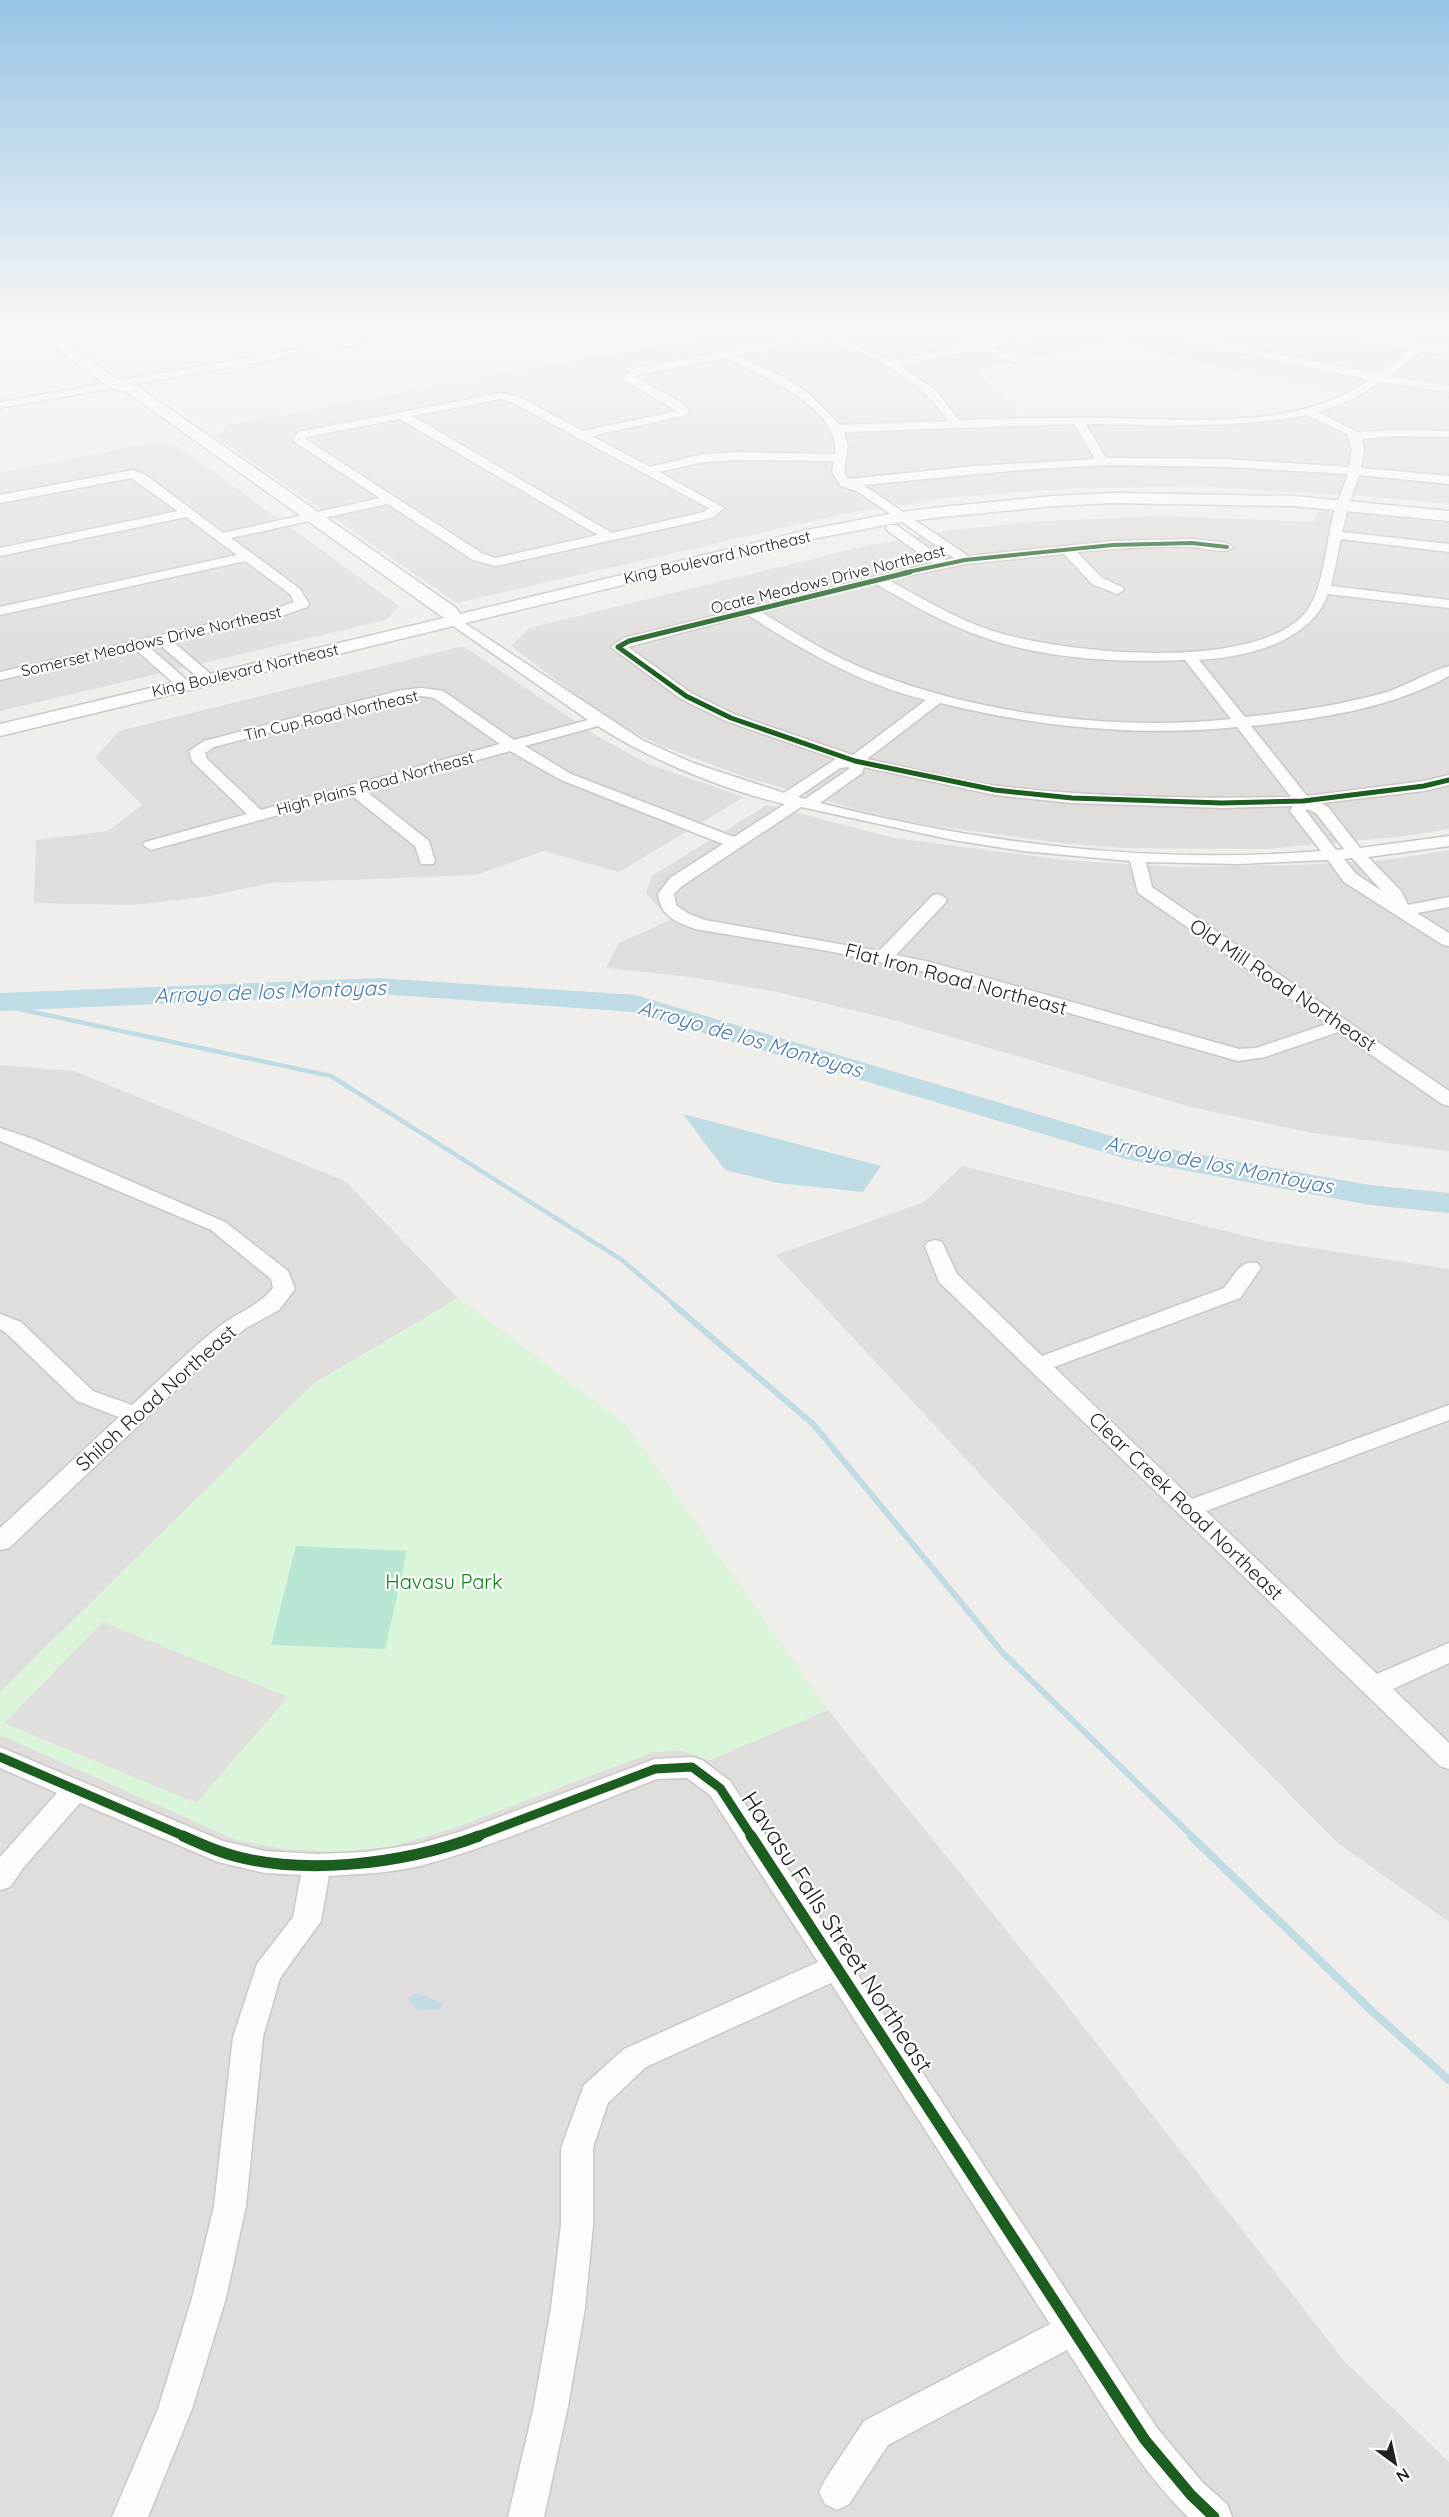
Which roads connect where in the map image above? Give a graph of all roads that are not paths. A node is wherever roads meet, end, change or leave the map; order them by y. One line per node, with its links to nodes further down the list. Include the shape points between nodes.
1 (189, 439): 20 (street)
2 (298, 439): 14 (street)
3 (444, 439): 24 (street)
4 (593, 439): 10 (street)
5 (840, 439): 8 (street)
6 (1089, 439): 9 (street)
7 (1357, 439): 11 (street, via 1359,451)
8 (841, 458): 10 (street, via 715,458); 13 (street, via 838,472)
9 (1103, 463): 11 (street, via 1193,462); 13 (street, via 952,471)
10 (650, 470): 24 (street, via 718,508 708,515)
11 (1354, 471): 12 (street); 16 (street)
12 (1449, 480)
13 (845, 483): 18 (street, via 861,488); 18 (street, via 843,491)
14 (383, 497): 20 (street); 24 (street, via 478,557 496,562)
15 (0, 499): 19 (street, via 133,474)
16 (1344, 502): 17 (street, King Boulevard Northeast); 18 (street, King Boulevard Northeast, via 1113,498); 21 (street, King Boulevard Northeast); 23 (street)
17 (1449, 509)
18 (880, 512): 30 (street); 31 (street); 38 (street, King Boulevard Northeast, via 812,534)
19 (188, 513): 22 (street); 28 (street)
20 (301, 514): 22 (street); 38 (street)
21 (1449, 516)
22 (216, 533): 29 (street)
23 (1335, 535): 26 (street); 34 (street)
24 (610, 537)
25 (1227, 547): 27 (street, Ocate Meadows Drive Northeast, via 1192,543)
26 (1449, 548)
27 (1067, 549): 30 (street, Ocate Meadows Drive Northeast); 33 (street, via 1097,581)
28 (0, 552)
29 (246, 557): 36 (street); 39 (street, Somerset Meadows Drive Northeast, via 295,592 302,604)
30 (964, 560): 31 (street, Ocate Meadows Drive Northeast)
31 (943, 564): 32 (street, Ocate Meadows Drive Northeast)
32 (876, 579): 37 (street, Ocate Meadows Drive Northeast); 41 (street, via 946,617 999,637 1097,654)
33 (1117, 590)
34 (1322, 590): 35 (street); 41 (street, via 1308,617 1285,634 1251,646)
35 (1449, 604)
36 (0, 611)
37 (750, 611): 46 (street, via 831,660 874,679); 52 (street, Ocate Meadows Drive Northeast, via 618,647 686,696 731,718)
38 (445, 616): 44 (street, King Boulevard Northeast); 48 (street)
39 (162, 639): 40 (street, Somerset Meadows Drive Northeast); 44 (street)
40 (137, 644): 43 (street, Somerset Meadows Drive Northeast); 45 (street)
41 (1189, 656): 49 (street)
42 (1449, 670): 49 (street, via 1365,702)
43 (3, 671)
44 (204, 676): 45 (street, King Boulevard Northeast)
45 (180, 682): 47 (street, King Boulevard Northeast); 50 (street, King Boulevard Northeast)
46 (938, 698): 49 (street, via 1075,722 1185,726); 52 (street)
47 (0, 720)
48 (600, 721): 51 (street, High Plains Road Northeast); 56 (street, via 661,755)
49 (1240, 723): 55 (street)
50 (0, 729)
51 (513, 746): 54 (street, High Plains Road Northeast); 57 (street, Tin Cup Road Northeast, via 438,694 422,692 209,744 197,751 200,761); 59 (street, Tin Cup Road Northeast, via 566,777)
52 (855, 761): 55 (street, via 995,790 1072,798 1222,803); 56 (street, via 837,764); 56 (street, via 856,770)
53 (1449, 780): 55 (street)
54 (354, 789): 57 (street, High Plains Road Northeast); 64 (street, via 423,844)
55 (1303, 801): 61 (street, via 1322,810); 62 (street, via 1298,811)
56 (796, 802): 59 (street, Flat Iron Road Northeast); 63 (street, via 961,838)
57 (256, 814): 60 (street, High Plains Road Northeast)
58 (1449, 841): 61 (street)
59 (734, 843): 69 (street, Flat Iron Road Northeast, via 676,882 666,894 668,907 701,925)
60 (151, 845)
61 (1355, 852): 62 (street); 67 (street, via 1395,895)
62 (1331, 854): 63 (street, via 1236,859); 67 (street, via 1350,878)
63 (1137, 856): 70 (street, Old Mill Road Northeast, via 1144,889 1150,894)
64 (427, 861)
65 (939, 899): 69 (street)
66 (1449, 902): 67 (street)
67 (1402, 911): 68 (street)
68 (1449, 941)
69 (883, 958): 70 (street, Flat Iron Road Northeast, via 924,966 1238,1055 1258,1053)
70 (1342, 1025): 71 (street, Old Mill Road Northeast)
71 (1449, 1100)
72 (0, 1134): 78 (street, Shiloh Road Northeast, via 218,1226 281,1276 284,1289 271,1305 238,1323 210,1345)
73 (935, 1246): 76 (street, Clear Creek Road Northeast, via 947,1277)
74 (1250, 1268): 76 (street, via 1232,1293)
75 (0, 1321): 78 (street, via 13,1327 85,1396)
76 (1038, 1365): 79 (street, Clear Creek Road Northeast)
77 (1449, 1412): 79 (street)
78 (136, 1415): 80 (street, Shiloh Road Northeast)
79 (1188, 1509): 82 (street, Clear Creek Road Northeast)
80 (0, 1542)
81 (1449, 1652): 82 (street)
82 (1373, 1687): 84 (street, Clear Creek Road Northeast)
83 (0, 1757): 85 (street, Havasu Falls Street Northeast)
84 (1449, 1758)
85 (76, 1790): 86 (street, Havasu Falls Street Northeast, via 218,1851 265,1862); 87 (street)
86 (317, 1865): 88 (street, Havasu Falls Street Northeast, via 418,1855 655,1769 692,1767 720,1788); 91 (street, via 307,1922 267,1973 248,2037 230,2206 209,2298 175,2409)
87 (0, 1879)
88 (837, 1967): 89 (street, Havasu Falls Street Northeast); 92 (street, via 635,2058 595,2095 577,2148 577,2225 568,2308)
89 (1073, 2329): 90 (street, via 876,2433); 93 (street, Havasu Falls Street Northeast, via 1145,2440)
90 (837, 2492)
91 (130, 2517)
92 (526, 2517)
93 (1214, 2517)

